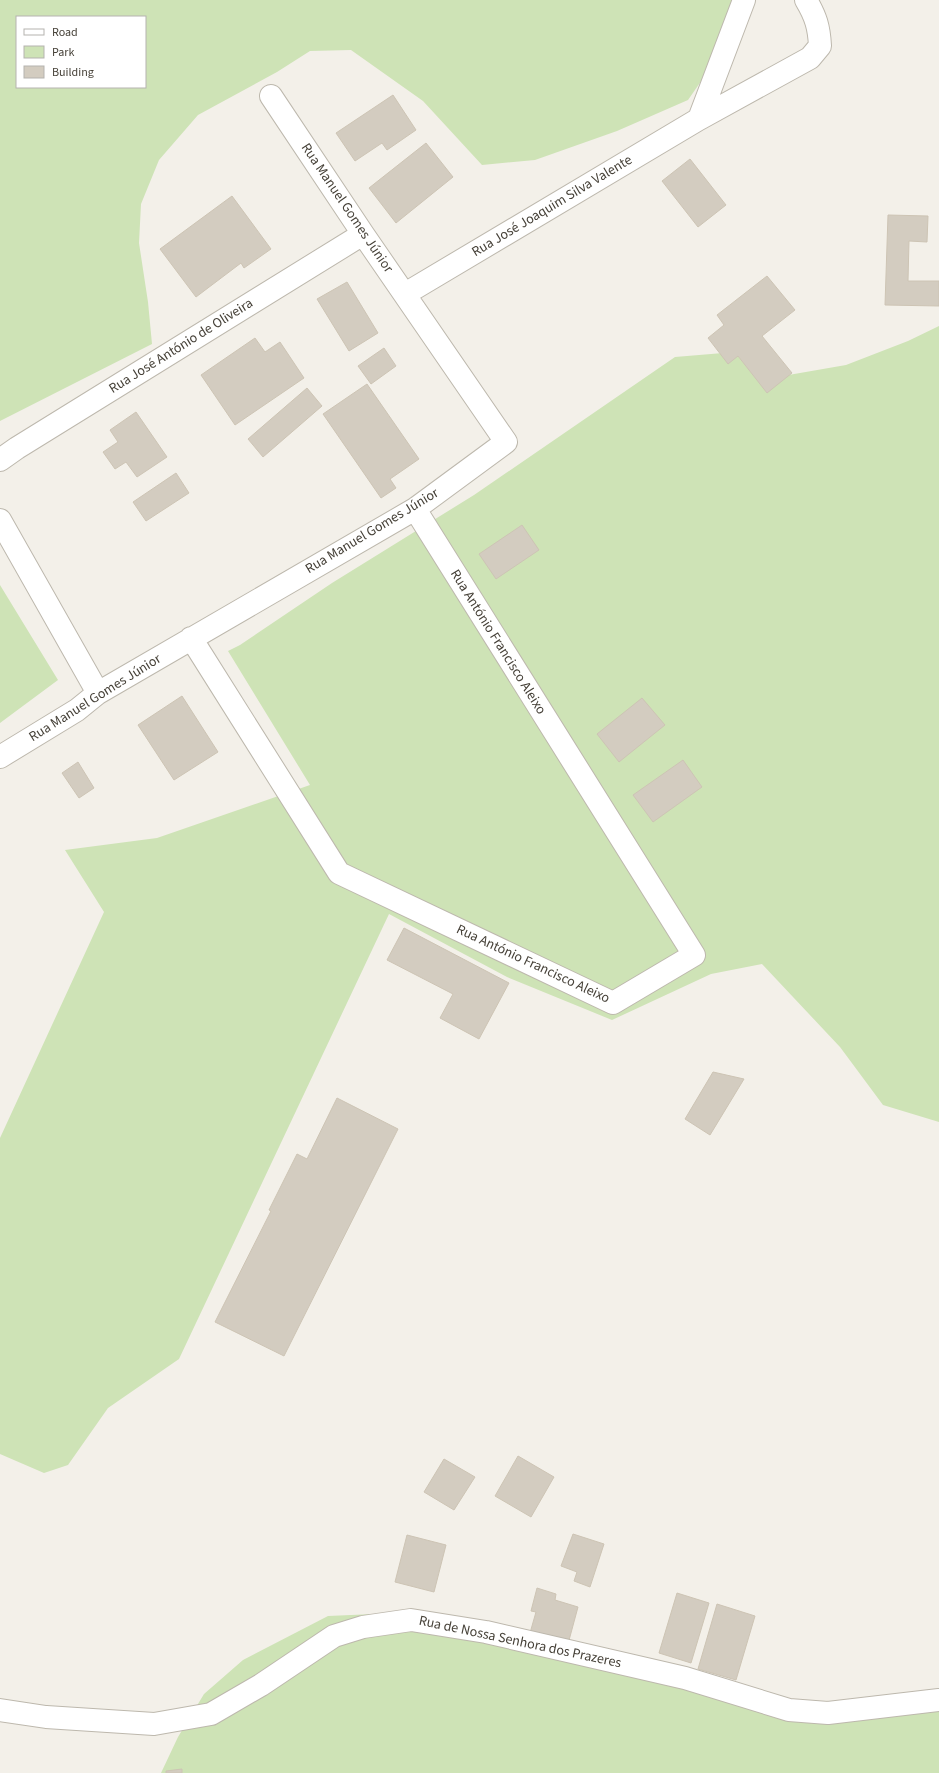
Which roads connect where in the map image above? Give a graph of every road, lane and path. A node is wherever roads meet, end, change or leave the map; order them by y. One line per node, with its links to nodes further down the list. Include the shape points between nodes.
1 (744, 0): 4 (street)
2 (806, 0): 4 (street, Rua José Joaquim Silva Valente, via 816,16 819,31 820,46 810,58)
3 (270, 96): 5 (street, Rua Manuel Gomes Júnior)
4 (699, 119): 6 (street, Rua José Joaquim Silva Valente)
5 (363, 234): 6 (street, Rua Manuel Gomes Júnior); 7 (street, Rua José António de Oliveira)
6 (405, 294): 8 (street, Rua Manuel Gomes Júnior, via 506,442)
7 (0, 460)
8 (415, 509): 10 (street, Rua Manuel Gomes Júnior); 10 (street, Rua António Francisco Aleixo, via 694,955 613,1003 339,873)
9 (0, 520): 11 (street)
10 (191, 638): 11 (street, Rua Manuel Gomes Júnior)
11 (98, 693): 12 (street, Rua Manuel Gomes Júnior, via 76,710)
12 (0, 757)
13 (939, 1700): 14 (street, Rua de Nossa Senhora dos Prazeres, via 828,1713 789,1710 685,1678 486,1632 411,1620 363,1627 334,1636 261,1685 211,1714 154,1724 46,1717)
14 (0, 1710)

